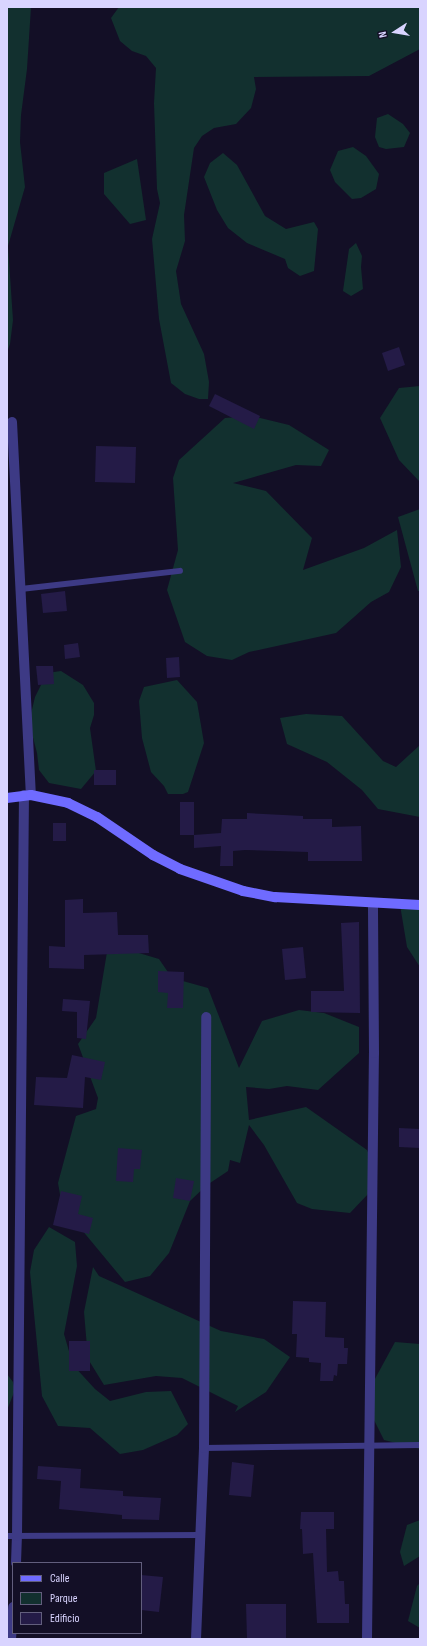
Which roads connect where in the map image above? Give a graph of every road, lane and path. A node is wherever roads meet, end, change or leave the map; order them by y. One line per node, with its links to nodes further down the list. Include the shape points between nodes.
1 (12, 422): 3 (street)
2 (180, 571): 3 (lane)
3 (22, 589): 4 (street)
4 (28, 795): 5 (main road); 6 (main road, via 68,803 97,817 153,855 180,869 243,891 275,897); 14 (street)
5 (7, 798)
6 (373, 903): 7 (main road); 9 (street)
7 (420, 905)
8 (206, 1017): 11 (street)
9 (370, 1445): 10 (lane); 11 (lane); 19 (street)
10 (420, 1445)
11 (204, 1448): 12 (street)
12 (201, 1535): 14 (lane); 18 (street)
13 (7, 1536): 14 (lane)
14 (18, 1536): 15 (street)
15 (16, 1562)
16 (12, 1623): 17 (street)
17 (11, 1639)
18 (196, 1639)
19 (367, 1639)

